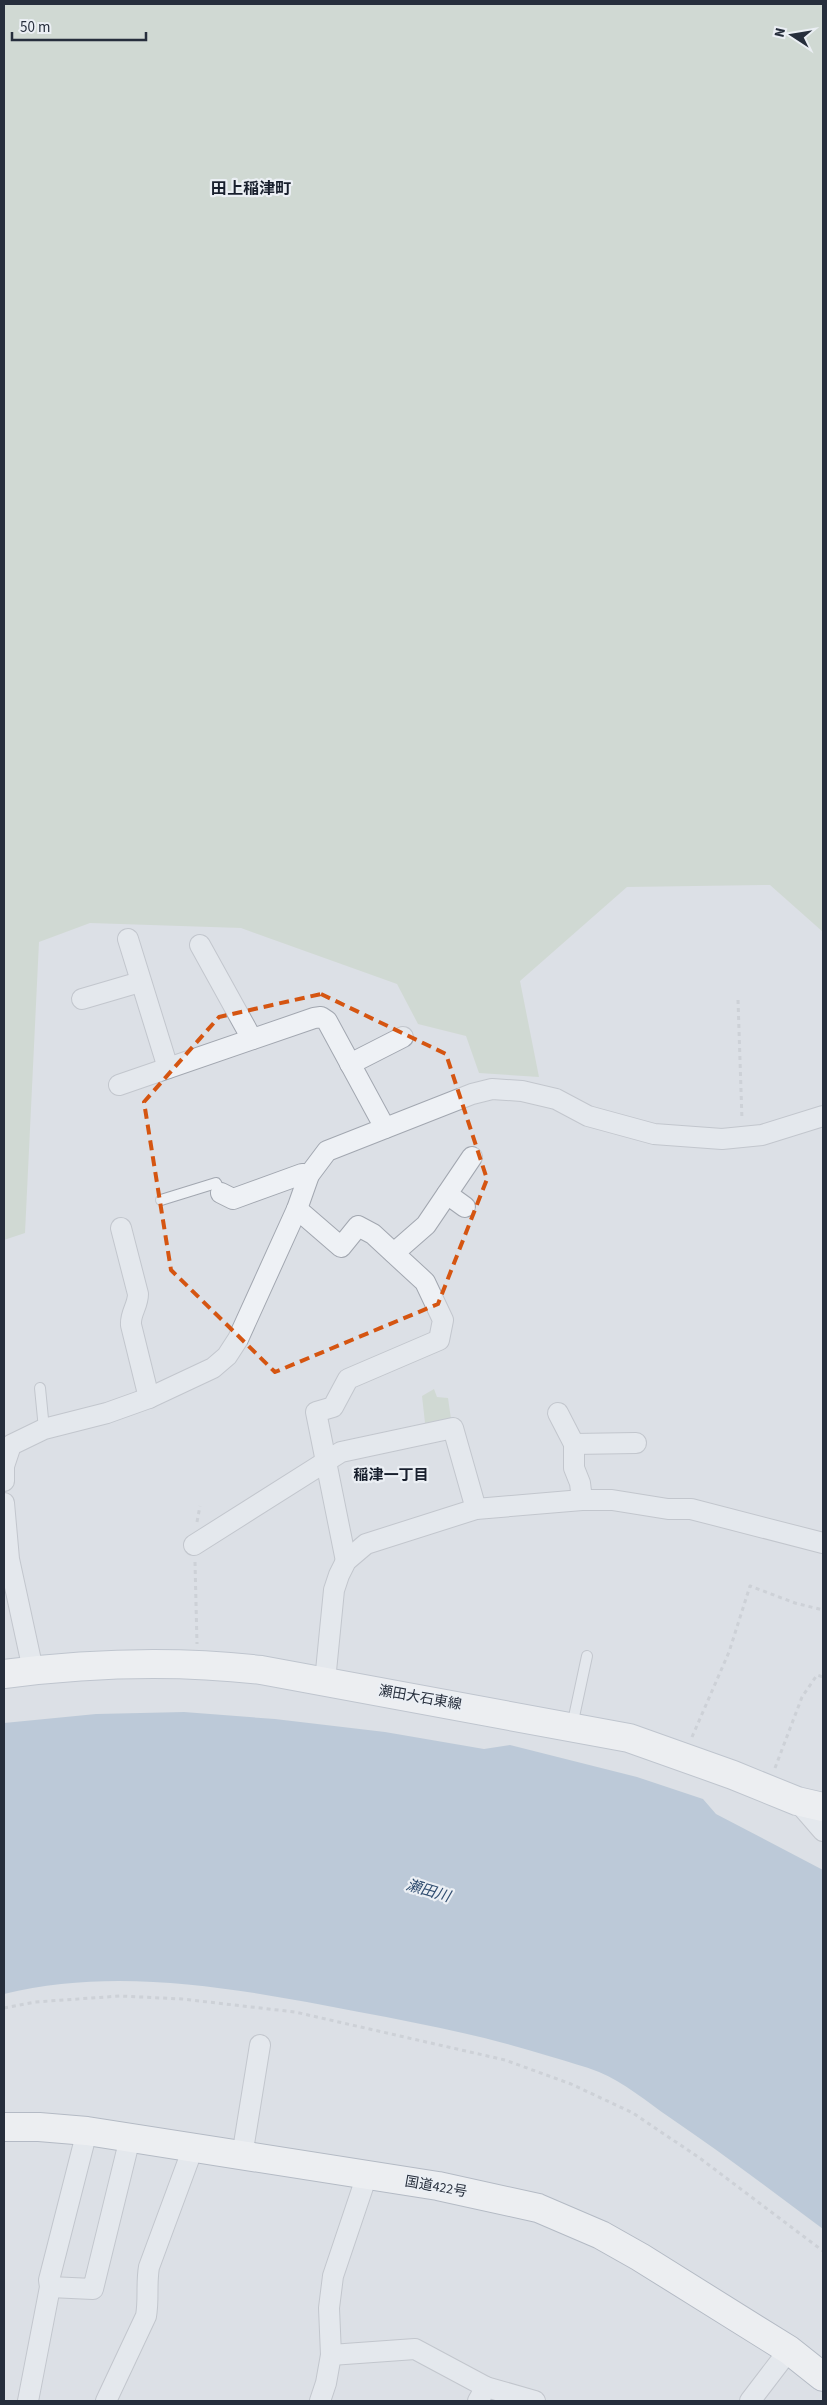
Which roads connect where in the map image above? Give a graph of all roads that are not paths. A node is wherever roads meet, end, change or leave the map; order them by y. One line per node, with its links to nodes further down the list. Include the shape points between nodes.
1 (128, 939): 3 (street)
2 (200, 946): 6 (street)
3 (140, 982): 4 (street); 8 (street)
4 (82, 999)
5 (402, 1038): 7 (street)
6 (252, 1039): 7 (street, via 321,1017 327,1021); 8 (street)
7 (350, 1064): 11 (street)
8 (168, 1068): 9 (street)
9 (119, 1085)
10 (823, 1116): 11 (street, via 743,1138 654,1134 588,1116 556,1099 522,1091 492,1089)
11 (385, 1128): 13 (street, via 326,1151)
12 (472, 1157): 15 (street)
13 (309, 1174): 14 (street, via 233,1199); 18 (street)
14 (221, 1193): 16 (lane, via 216,1183)
15 (447, 1194): 17 (street); 20 (street, via 426,1224)
16 (161, 1200)
17 (465, 1206)
18 (297, 1208): 20 (street, via 340,1247 358,1226 373,1234); 22 (street, via 238,1339 227,1356 213,1368)
19 (121, 1228): 22 (street, via 138,1294 138,1302 130,1316)
20 (394, 1253): 28 (street, via 425,1282 443,1320 439,1340 348,1379 333,1407 316,1412)
21 (40, 1388): 24 (lane)
22 (149, 1398): 24 (street)
23 (558, 1413): 27 (street)
24 (44, 1429): 25 (street)
25 (8, 1442): 29 (street)
26 (636, 1443): 27 (street)
27 (574, 1444): 30 (street, via 574,1468)
28 (326, 1463): 32 (street, via 341,1452 453,1428); 34 (street); 35 (street)
29 (4, 1481)
30 (582, 1500): 32 (street); 33 (street, via 691,1509)
31 (4, 1503): 37 (street, via 9,1559)
32 (476, 1509): 35 (street, via 366,1544)
33 (823, 1543)
34 (194, 1545)
35 (346, 1561): 39 (street, via 334,1590)
36 (587, 1656): 40 (lane)
37 (33, 1670): 38 (main road, 瀬田大石東線); 39 (main road, 瀬田大石東線, via 119,1664 197,1664)
38 (4, 1674)
39 (325, 1681): 40 (main road, 瀬田大石東線)
40 (572, 1726): 41 (main road, 瀬田大石東線, via 629,1738)
41 (797, 1800): 42 (main road, 瀬田大石東線); 43 (street)
42 (823, 1808)
43 (823, 1831)
44 (260, 2044): 49 (street)
45 (4, 2127): 46 (main road, 国道422号)
46 (87, 2131): 47 (main road, 国道422号); 51 (street, via 49,2280)
47 (130, 2138): 48 (main road, 国道422号); 51 (street, via 93,2289)
48 (193, 2148): 49 (main road, 国道422号); 57 (street, via 149,2267 146,2316)
49 (242, 2156): 50 (main road, 国道422号)
50 (367, 2175): 52 (main road, 国道422号, via 510,2200 572,2221 640,2257); 53 (street, via 333,2276 329,2308)
51 (50, 2287): 56 (street)
52 (789, 2350): 54 (main road, 国道422号); 60 (street)
53 (331, 2355): 55 (street, via 415,2349); 58 (street)
54 (823, 2377)
55 (482, 2394): 59 (street)
56 (28, 2401)
57 (106, 2401)
58 (320, 2401)
59 (535, 2401)
60 (750, 2401)

